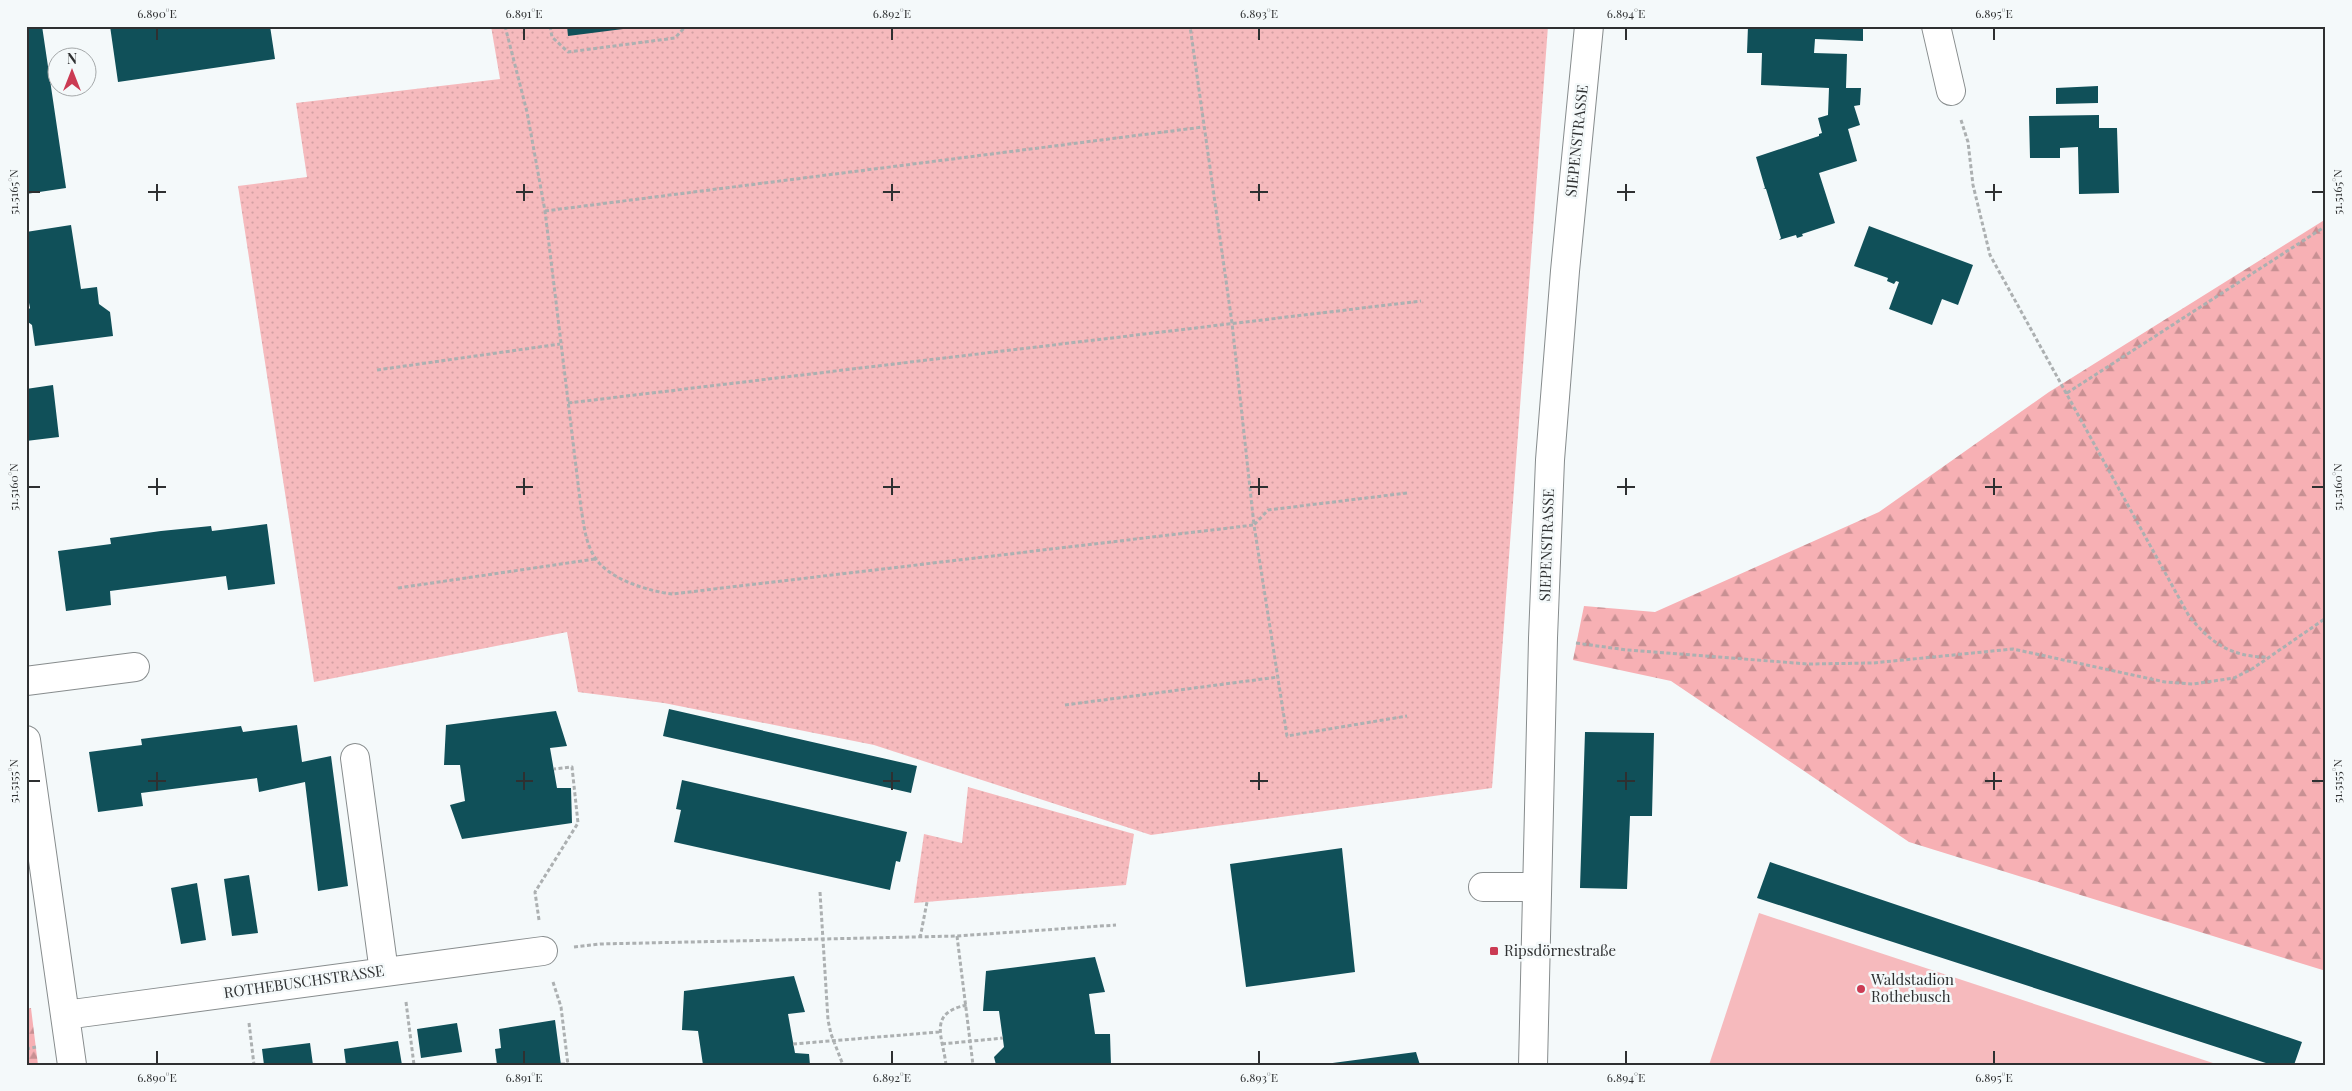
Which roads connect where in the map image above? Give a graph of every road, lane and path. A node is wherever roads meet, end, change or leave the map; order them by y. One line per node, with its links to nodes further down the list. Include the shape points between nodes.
1 (505, 26): 9 (path, via 527,112)
2 (550, 26): 3 (path, via 552,37 568,52 675,38)
3 (686, 26)
4 (1190, 26): 8 (path)
5 (1589, 26): 22 (street, SIEPENSTRASSE, via 1564,271 1550,460)
6 (1936, 26): 7 (street)
7 (1951, 90): 15 (path, via 1968,142 1973,185 1990,255)
8 (1204, 127): 9 (path); 12 (path)
9 (544, 211): 13 (path)
10 (2326, 226): 15 (path)
11 (1421, 301): 12 (path)
12 (1232, 323): 16 (path); 18 (path)
13 (560, 344): 14 (path); 16 (path)
14 (377, 370)
15 (2067, 393): 23 (path, via 2189,616 2206,636 2228,650 2247,657)
16 (568, 402): 19 (path, via 580,508 586,540)
17 (1407, 493): 18 (path, via 1268,510)
18 (1254, 525): 19 (path, via 672,594 650,592 625,582); 25 (path)
19 (595, 558): 20 (path)
20 (398, 588)
21 (2326, 618): 23 (path)
22 (1543, 638): 23 (path, via 1627,650 1808,664 1873,663 2013,649 2147,678 2193,684 2234,678); 33 (street, SIEPENSTRASSE)
23 (2268, 657)
24 (135, 667): 26 (street)
25 (1278, 677): 27 (path); 28 (path, via 1287,736)
26 (26, 681)
27 (1065, 705)
28 (1407, 716)
29 (26, 740): 44 (street)
30 (355, 758): 41 (street)
31 (554, 769): 40 (path, via 572,767 578,823 535,892)
32 (1483, 887): 33 (street)
33 (1537, 887): 59 (street, SIEPENSTRASSE)
34 (820, 892): 39 (path)
35 (926, 902): 38 (path)
36 (1116, 925): 37 (path)
37 (957, 936): 38 (path); 43 (path)
38 (920, 938): 39 (path)
39 (825, 941): 40 (path, via 600,944); 47 (path, via 828,1020)
40 (543, 951): 41 (street, ROTHEBUSCHSTRASSE); 52 (path, via 561,1007)
41 (393, 971): 42 (street, ROTHEBUSCHSTRASSE); 55 (path)
42 (244, 990): 44 (street, ROTHEBUSCHSTRASSE); 54 (path)
43 (966, 1005): 45 (path, via 948,1011); 48 (path)
44 (65, 1015): 53 (street)
45 (939, 1032): 47 (path); 50 (path)
46 (1002, 1038): 48 (path)
47 (835, 1042): 49 (path); 56 (path)
48 (971, 1042): 50 (path); 58 (path)
49 (793, 1044)
50 (942, 1044): 57 (path)
51 (561, 1064): 52 (path)
52 (568, 1064)
53 (72, 1065)
54 (254, 1065)
55 (414, 1065)
56 (843, 1065)
57 (946, 1065)
58 (973, 1065)
59 (1532, 1065)

